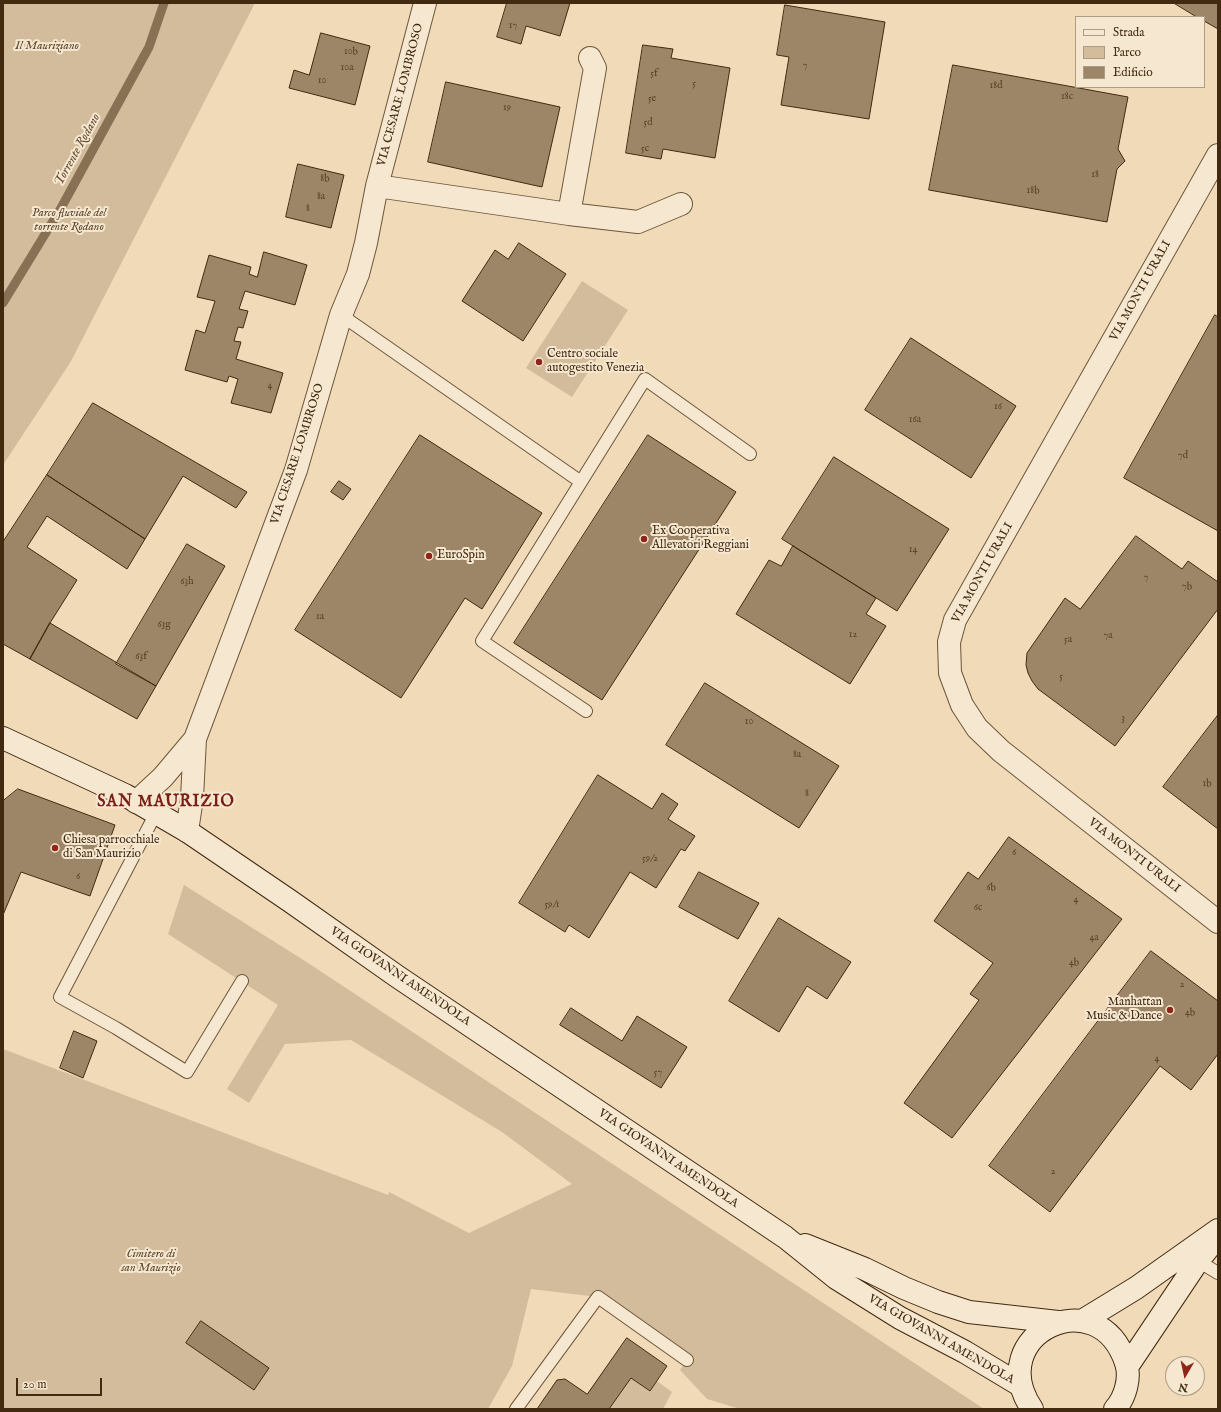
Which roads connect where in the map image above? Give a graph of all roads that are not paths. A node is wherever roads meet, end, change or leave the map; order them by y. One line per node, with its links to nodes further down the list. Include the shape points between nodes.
1 (425, 3): 4 (street, VIA CESARE LOMBROSO)
2 (590, 58): 6 (street, via 595,68)
3 (1218, 156): 16 (street, VIA MONTI URALI, via 955,620 950,642 950,673 962,705 977,728 1001,751)
4 (377, 186): 6 (street); 7 (street, VIA CESARE LOMBROSO, via 358,274)
5 (682, 204): 6 (street, via 638,222)
6 (569, 214)
7 (341, 315): 9 (lane); 12 (street, VIA CESARE LOMBROSO, via 296,470)
8 (750, 454): 9 (lane, via 646,379)
9 (581, 482): 10 (lane, via 482,641)
10 (586, 711)
11 (3, 738): 13 (street, VIA GIOVANNI AMENDOLA)
12 (195, 739): 13 (street, VIA CESARE LOMBROSO, via 163,777); 15 (street, VIA CESARE LOMBROSO, via 192,798)
13 (136, 802): 14 (street, VIA GIOVANNI AMENDOLA)
14 (156, 813): 15 (street, VIA GIOVANNI AMENDOLA); 17 (lane, via 60,997 187,1072)
15 (186, 832): 20 (street, VIA GIOVANNI AMENDOLA)
16 (1218, 922)
17 (242, 980)
18 (1218, 1230): 23 (street, via 1136,1288)
19 (1218, 1235): 21 (street)
20 (785, 1237): 24 (street, VIA GIOVANNI AMENDOLA, via 938,1302 969,1312); 27 (street, VIA GIOVANNI AMENDOLA, via 836,1278 900,1318 965,1352)
21 (1198, 1261): 22 (lane); 26 (street)
22 (1218, 1273)
23 (1082, 1321): 24 (street, VIA GIOVANNI AMENDOLA); 26 (street, VIA GIOVANNI AMENDOLA, via 1098,1326 1112,1337 1122,1350)
24 (1058, 1322): 27 (street, VIA GIOVANNI AMENDOLA, via 1044,1329 1032,1340 1023,1354 1019,1369)
25 (687, 1360): 29 (lane, via 598,1297)
26 (1127, 1367): 28 (street, VIA GIOVANNI AMENDOLA)
27 (1020, 1385): 30 (street, VIA GIOVANNI AMENDOLA)
28 (1123, 1404)
29 (516, 1409)
30 (1032, 1409)

